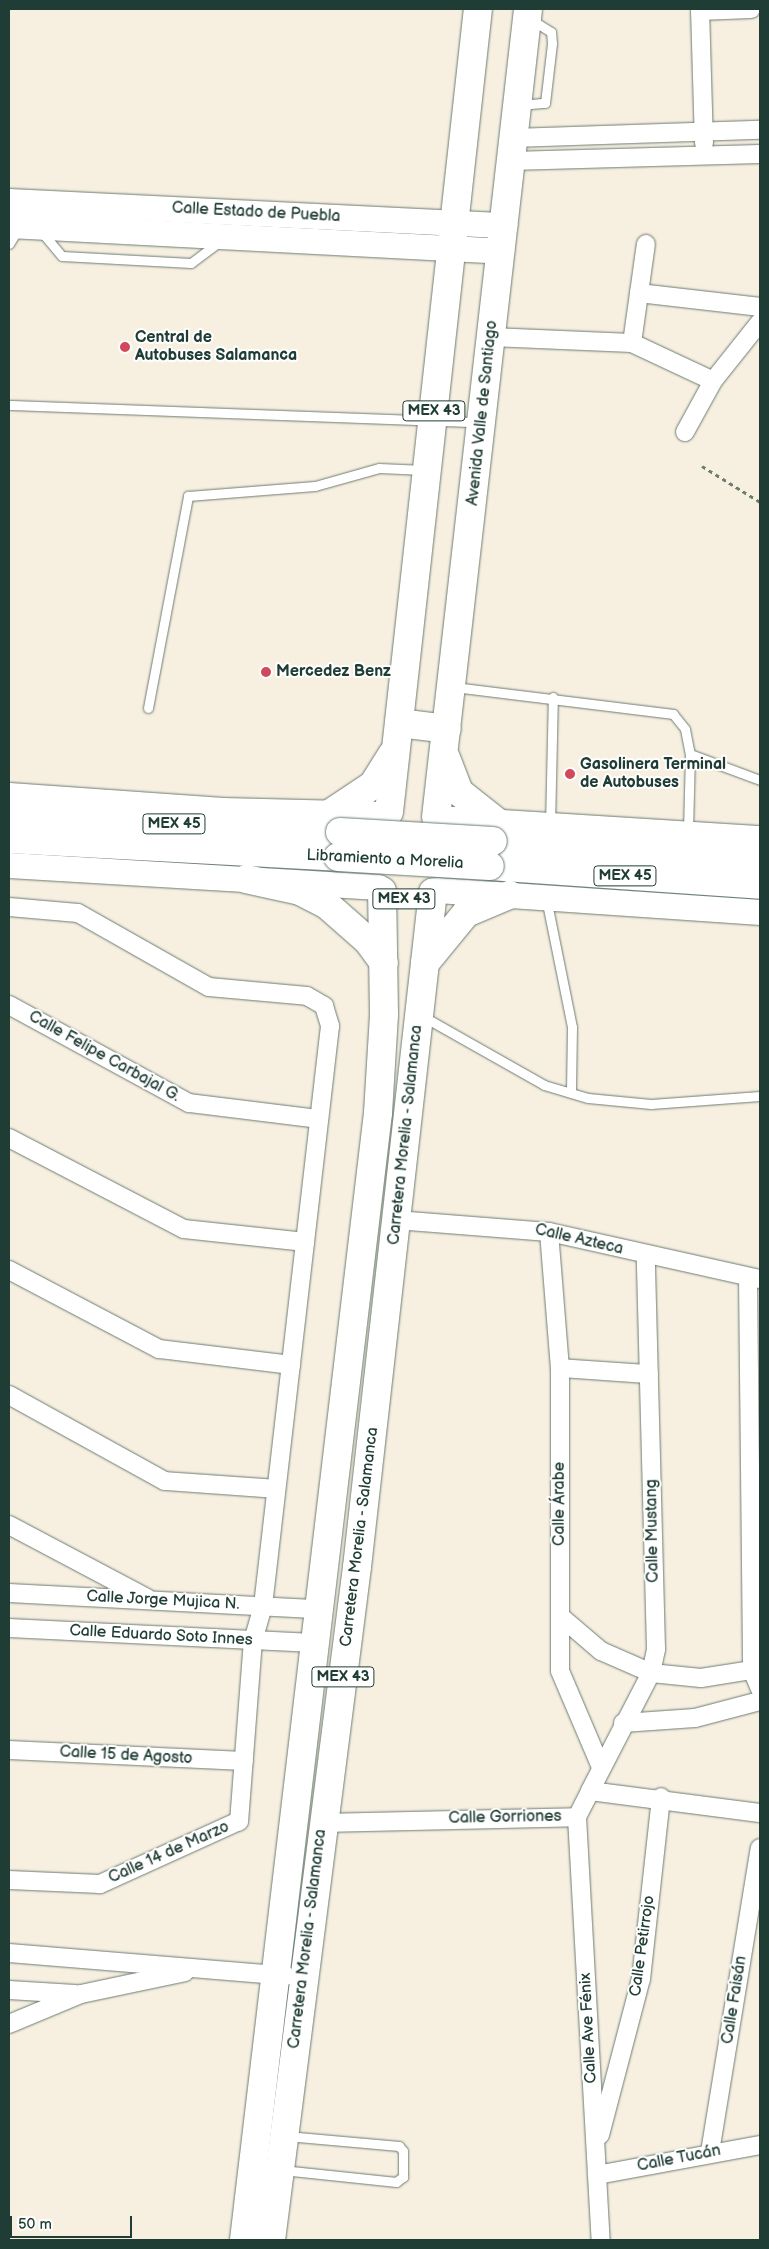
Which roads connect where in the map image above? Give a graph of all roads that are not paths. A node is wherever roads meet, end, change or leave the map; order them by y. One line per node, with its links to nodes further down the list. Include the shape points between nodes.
1 (478, 9): 11 (main road, MEX 43)
2 (751, 9): 3 (street)
3 (700, 10): 6 (street)
4 (528, 13): 7 (main road, Avenida Valle de Santiago / MEX 43)
5 (760, 130): 6 (street)
6 (704, 132): 7 (street); 9 (street)
7 (512, 149): 9 (street); 12 (main road, Avenida Valle de Santiago / MEX 43)
8 (760, 154): 9 (street)
9 (704, 156)
10 (18, 219): 11 (main road, Calle Estado de Puebla); 11 (main road, Calle Estado de Puebla, via 226,236)
11 (453, 235): 12 (main road, Calle Estado de Puebla); 21 (main road, MEX 43)
12 (503, 238): 17 (main road, Avenida Valle de Santiago / MEX 43)
13 (646, 244): 14 (street)
14 (639, 293): 15 (street); 18 (street)
15 (760, 307)
16 (760, 322): 19 (street)
17 (491, 336): 18 (street); 22 (main road, Avenida Valle de Santiago / MEX 43)
18 (632, 342): 19 (street)
19 (713, 381): 23 (street)
20 (9, 405): 21 (lane)
21 (433, 418): 22 (lane); 24 (main road, MEX 43)
22 (482, 423): 25 (main road, Avenida Valle de Santiago / MEX 43)
23 (685, 432)
24 (427, 470): 27 (lane, via 379,468 315,486 188,496); 28 (main road, MEX 43)
25 (452, 686): 26 (lane); 29 (main road, Avenida Valle de Santiago / MEX 43)
26 (553, 697): 30 (lane, via 674,714 685,730); 36 (lane)
27 (148, 708)
28 (398, 731): 29 (main road); 33 (main road, MEX 43); 37 (main road, via 373,785)
29 (447, 737): 35 (main road, Avenida Valle de Santiago / MEX 43); 41 (main road, via 451,778)
30 (690, 754): 31 (lane); 38 (lane)
31 (760, 780)
32 (9, 795): 37 (main road)
33 (387, 813): 35 (main road, via 413,808); 37 (main road); 46 (main road, MEX 43, via 372,826 363,849 364,866)
34 (9, 815): 37 (main road, Libramiento a Morelia / MEX 45)
35 (437, 818): 41 (main road); 47 (main road, MEX 43, via 453,841 454,859)
36 (550, 825): 38 (main road); 41 (main road)
37 (336, 834): 40 (main road, Libramiento a Morelia / MEX 45); 41 (main road, Libramiento a Morelia / MEX 45, bridge)
38 (688, 834): 39 (main road)
39 (760, 838)
40 (9, 839)
41 (494, 843): 42 (main road, Libramiento a Morelia / MEX 45); 45 (main road, Libramiento a Morelia / MEX 45)
42 (760, 860)
43 (9, 865): 44 (main road)
44 (246, 879): 46 (main road); 52 (main road, via 300,892 326,904 368,941)
45 (760, 885)
46 (380, 889): 47 (main road, MEX 43, via 404,899); 52 (main road, Carretera Morelia - Salamanca / MEX 43)
47 (435, 891): 48 (main road); 53 (main road, Carretera Morelia - Salamanca / MEX 43)
48 (509, 895): 49 (main road); 53 (main road, via 466,912)
49 (546, 897): 51 (main road); 56 (lane, via 572,1027)
50 (9, 907): 58 (street, Calle 14 de Marzo, via 78,913 209,988 307,996 324,1006 330,1026)
51 (760, 912)
52 (384, 964): 76 (main road, Carretera Morelia - Salamanca / MEX 43, via 378,1113)
53 (424, 964): 55 (main road, Carretera Morelia - Salamanca / MEX 43)
54 (9, 1005): 58 (street, Calle Felipe Carbajal G., via 189,1103)
55 (419, 1014): 56 (lane, via 544,1085); 60 (main road, Carretera Morelia - Salamanca / MEX 43)
56 (571, 1093): 57 (lane, via 650,1104)
57 (760, 1096)
58 (319, 1119): 62 (street, Calle 14 de Marzo)
59 (9, 1138): 62 (street, via 184,1229)
60 (396, 1220): 61 (street, Calle Azteca); 72 (main road, Carretera Morelia - Salamanca / MEX 43)
61 (549, 1232): 63 (street, Calle Azteca); 67 (street, Calle Árabe)
62 (305, 1242): 66 (street, Calle 14 de Marzo)
63 (646, 1256): 65 (street, Calle Azteca); 68 (street, Calle Mustang)
64 (9, 1270): 66 (street, via 159,1349)
65 (754, 1278): 81 (street)
66 (291, 1365): 70 (street, Calle 14 de Marzo)
67 (560, 1368): 68 (street); 77 (street, Calle Árabe)
68 (649, 1374): 82 (street, Calle Mustang, via 656,1649)
69 (9, 1395): 70 (street, via 165,1481)
70 (276, 1490): 75 (street, Calle 14 de Marzo)
71 (9, 1525): 74 (street)
72 (357, 1567): 80 (main road, via 343,1602); 93 (main road, Carretera Morelia - Salamanca / MEX 43)
73 (9, 1593): 74 (street, Calle Jorge Mujica N.)
74 (152, 1601): 75 (street, Calle Jorge Mujica N.)
75 (263, 1606): 76 (street, Calle Jorge Mujica N.); 79 (street, Calle 14 de Marzo)
76 (318, 1609): 80 (main road, Carretera Morelia - Salamanca / MEX 43)
77 (560, 1616): 82 (street, via 601,1651); 88 (street, Calle Árabe, via 560,1671)
78 (9, 1628): 79 (street, Calle Eduardo Soto Innes)
79 (252, 1640): 80 (street, Calle Eduardo Soto Innes); 87 (street, Calle 14 de Marzo)
80 (314, 1643): 98 (main road, Carretera Morelia - Salamanca / MEX 43)
81 (752, 1670): 82 (street, via 701,1678); 83 (street)
82 (651, 1672): 85 (street, Calle Mustang)
83 (760, 1689)
84 (760, 1701): 85 (street, via 695,1718)
85 (623, 1722): 88 (street, Calle Mustang)
86 (9, 1750): 87 (street, Calle 15 de Agosto)
87 (244, 1761): 95 (street, Calle 14 de Marzo, via 239,1821 100,1884)
88 (601, 1767): 89 (street, Calle Mustang)
89 (590, 1791): 90 (street); 92 (street, Calle Gorriones)
90 (661, 1797): 91 (street); 105 (street, Calle Petirrojo, via 641,1980)
91 (760, 1813)
92 (577, 1817): 93 (street, Calle Gorriones); 105 (street, Calle Ave Fénix)
93 (322, 1823): 99 (main road, Carretera Morelia - Salamanca / MEX 43)
94 (760, 1848): 106 (street, Calle Faisán)
95 (9, 1880)
96 (9, 1954): 97 (street)
97 (206, 1968): 98 (street); 101 (street)
98 (274, 1975): 99 (street); 109 (main road, Carretera Morelia - Salamanca / MEX 43)
99 (304, 1978): 103 (main road, Carretera Morelia - Salamanca / MEX 43)
100 (9, 1990): 101 (street)
101 (81, 1994): 102 (street)
102 (9, 2024)
103 (284, 2136): 107 (main road, Carretera Morelia - Salamanca / MEX 43); 107 (lane, via 399,2146 403,2151 403,2177 396,2182)
104 (760, 2145): 106 (street, Calle Tucán)
105 (596, 2150): 108 (street, Calle Ave Fénix)
106 (710, 2152): 108 (street, Calle Tucán)
107 (280, 2170): 110 (main road, Carretera Morelia - Salamanca / MEX 43)
108 (598, 2175): 111 (street, Calle Ave Fénix)
109 (244, 2240)
110 (271, 2240)
111 (601, 2240)

